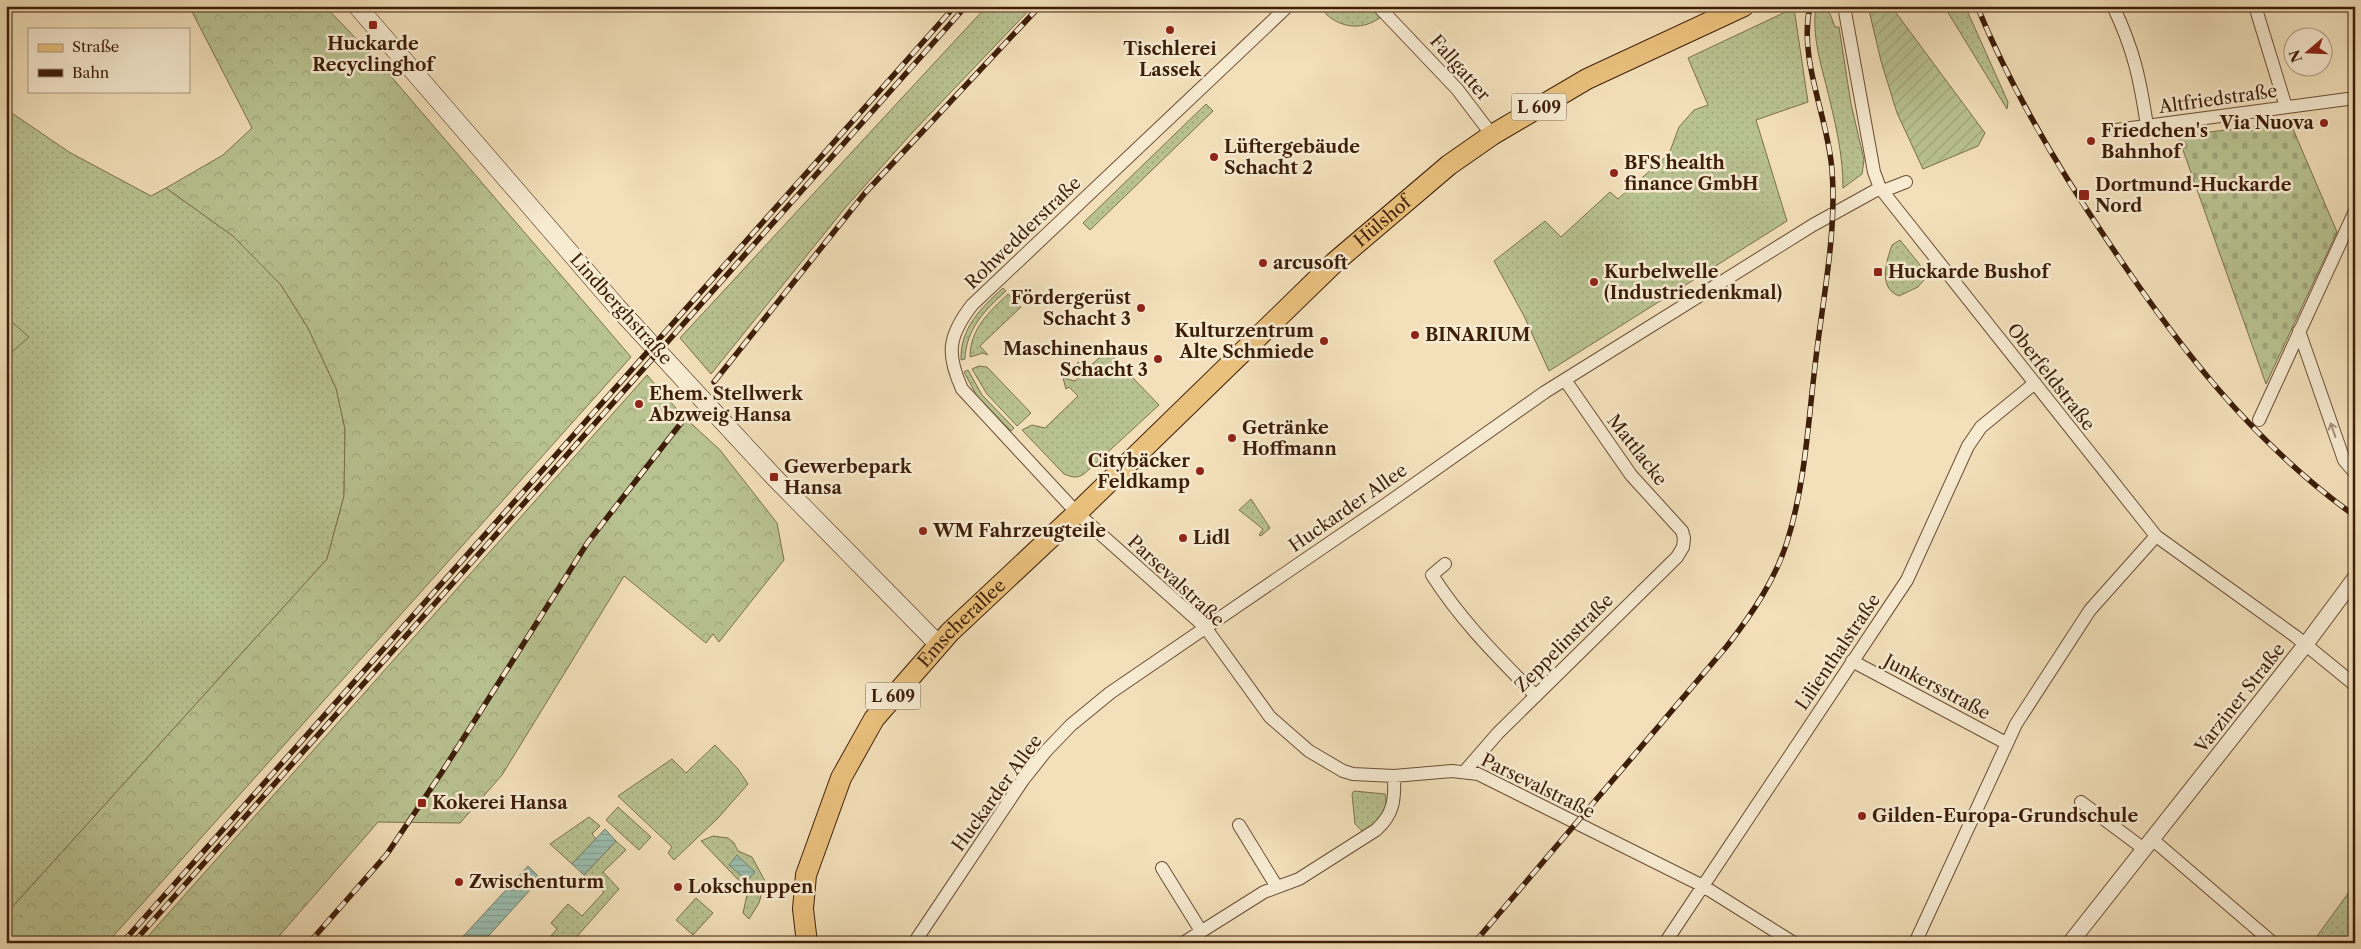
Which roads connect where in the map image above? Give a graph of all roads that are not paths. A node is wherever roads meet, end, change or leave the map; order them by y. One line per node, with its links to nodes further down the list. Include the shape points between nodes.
1 (357, 6): 27 (main road, Lindberghstraße, via 618,307 774,478)
2 (1288, 6): 21 (street, Rohwedderstraße, via 972,305 959,322 951,355 962,389)
3 (1378, 6): 12 (street, Fallgatter, via 1457,89)
4 (1744, 6): 12 (main road, Hülshof / L 609, via 1587,79)
5 (2113, 6): 10 (street, Altfriedstraße, via 2135,59)
6 (2255, 6): 9 (street)
7 (1843, 7): 14 (street, Oberfeldstraße, via 1874,172)
8 (2355, 98): 9 (street, Altfriedstraße)
9 (2286, 107): 10 (street, Altfriedstraße)
10 (2147, 126): 11 (street, Altfriedstraße)
11 (2116, 130)
12 (1492, 135): 21 (main road, Hülshof / L 609, via 1449,165 1336,262)
13 (1906, 182): 14 (street, Huckarder Allee)
14 (1882, 189): 17 (street, Huckarder Allee, via 1812,225); 18 (street, Oberfeldstraße)
15 (2355, 211): 16 (street)
16 (2298, 331): 19 (street); 20 (street, one-way to 16, via 2344,460)
17 (1565, 380): 23 (street, Mattlacke, via 1630,475 1677,524); 26 (street, Huckarder Allee)
18 (2035, 384): 22 (street, Oberfeldstraße); 29 (street, Lilienthalstraße, via 1981,426 1968,446 1907,580)
19 (2259, 420)
20 (2355, 473)
21 (1077, 513): 26 (street, Parsevalstraße); 27 (main road, Emscherallee / L 609)
22 (2156, 536): 28 (street, Oberfeldstraße); 32 (street, via 2090,610)
23 (1684, 538): 31 (street, Zeppelinstraße, via 1683,548 1677,557)
24 (1445, 564): 31 (street, via 1432,575 1451,604 1472,631)
25 (2355, 578): 28 (street, Varziner Straße)
26 (1205, 627): 34 (street, Parsevalstraße, via 1270,717 1309,751 1342,771); 43 (street, Huckarder Allee, via 1110,693 1052,745 1023,780)
27 (938, 644): 42 (main road, Emscherallee / L 609, via 874,719 841,778 806,875 802,909)
28 (2306, 644): 30 (street, Oberfeldstraße); 37 (street, Varziner Straße)
29 (1852, 662): 32 (street, Junkersstraße); 39 (street, Lilienthalstraße)
30 (2355, 685)
31 (1536, 696): 33 (street, Zeppelinstraße)
32 (2006, 743): 47 (street)
33 (1465, 771): 34 (street, Parsevalstraße); 39 (street, Parsevalstraße, via 1485,777)
34 (1394, 776): 40 (street, via 1395,796 1386,821 1299,880)
35 (2081, 802): 37 (street)
36 (1239, 825): 40 (street)
37 (2148, 844): 48 (street, Varziner Straße); 49 (street)
38 (1162, 868): 41 (street)
39 (1703, 886): 45 (street, Lilienthalstraße); 46 (street, Parsevalstraße)
40 (1277, 887): 41 (street)
41 (1202, 931): 44 (street)
42 (807, 943)
43 (914, 943)
44 (1183, 943)
45 (1665, 943)
46 (1794, 943)
47 (1916, 943)
48 (2070, 943)
49 (2273, 943)

